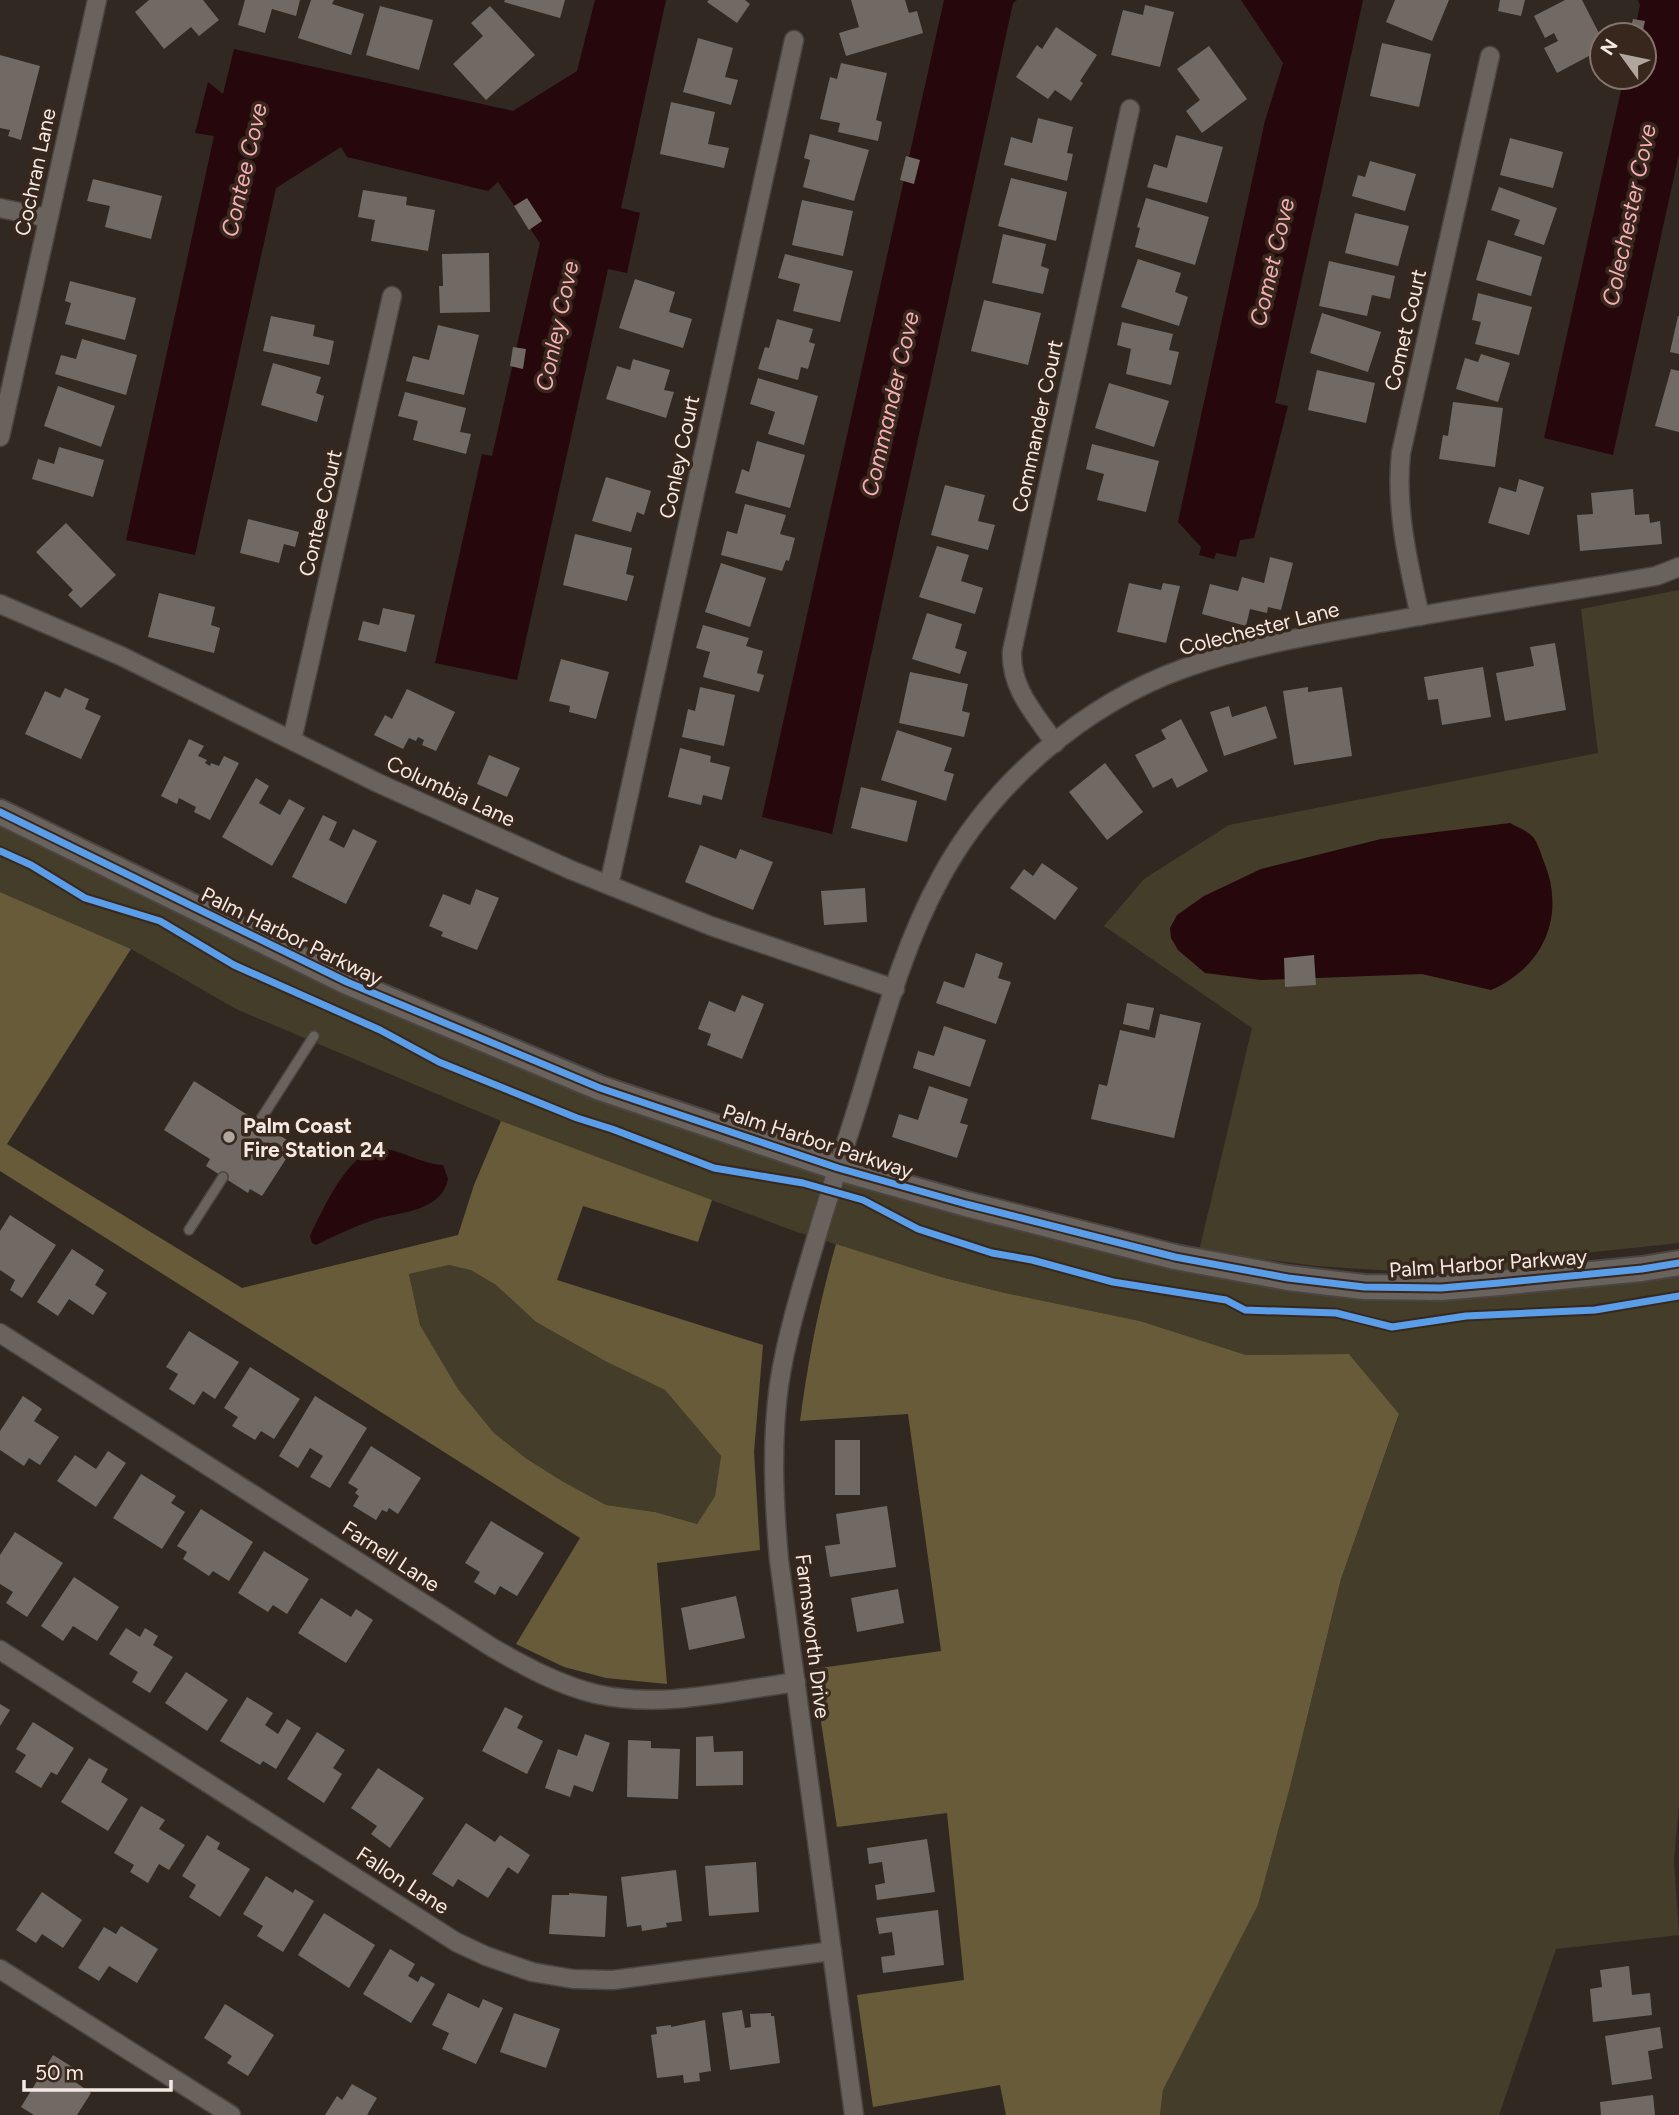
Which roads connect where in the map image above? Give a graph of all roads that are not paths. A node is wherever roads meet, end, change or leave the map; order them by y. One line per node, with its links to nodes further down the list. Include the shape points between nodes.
1 (97, 0): 6 (street, Cochran Lane)
2 (794, 40): 15 (street, Conley Court)
3 (1490, 56): 11 (street, Comet Court, via 1401,453 1399,507)
4 (1130, 109): 13 (street, Commander Court, via 1012,651 1017,686)
5 (0, 208): 6 (street)
6 (48, 218): 8 (street, Cochran Lane)
7 (392, 296): 12 (street, Contee Court)
8 (0, 437)
9 (1679, 566): 11 (street, Colechester Lane, via 1656,576)
10 (0, 604): 12 (street, Columbia Lane, via 121,656)
11 (1420, 616): 13 (street, Colechester Lane, via 1259,647 1184,668 1099,710)
12 (292, 740): 15 (street, Columbia Lane, via 440,812)
13 (1055, 743): 16 (street, Colechester Lane, via 998,797 956,853 925,909)
14 (0, 812): 19 (street, Palm Harbor Parkway, via 376,996 600,1088)
15 (608, 885): 16 (street, Columbia Lane)
16 (895, 989): 19 (street, Colechester Lane)
17 (314, 1036): 18 (lane)
18 (259, 1122)
19 (838, 1168): 22 (street, Palm Harbor Parkway, via 1175,1257 1327,1283 1441,1287); 25 (street, Farmsworth Drive, via 793,1318 776,1415 776,1522)
20 (223, 1177): 21 (lane)
21 (189, 1230)
22 (1679, 1263)
23 (0, 1333): 25 (street, Farnell Lane, via 493,1648 547,1676 596,1694 640,1699 683,1698)
24 (0, 1650): 26 (street, Fallon Lane, via 456,1942 486,1956 532,1972 613,1980)
25 (796, 1682): 26 (street, Farmsworth Drive)
26 (832, 1951): 29 (street, Farmsworth Drive)
27 (0, 1969): 28 (street)
28 (230, 2115)
29 (854, 2115)

